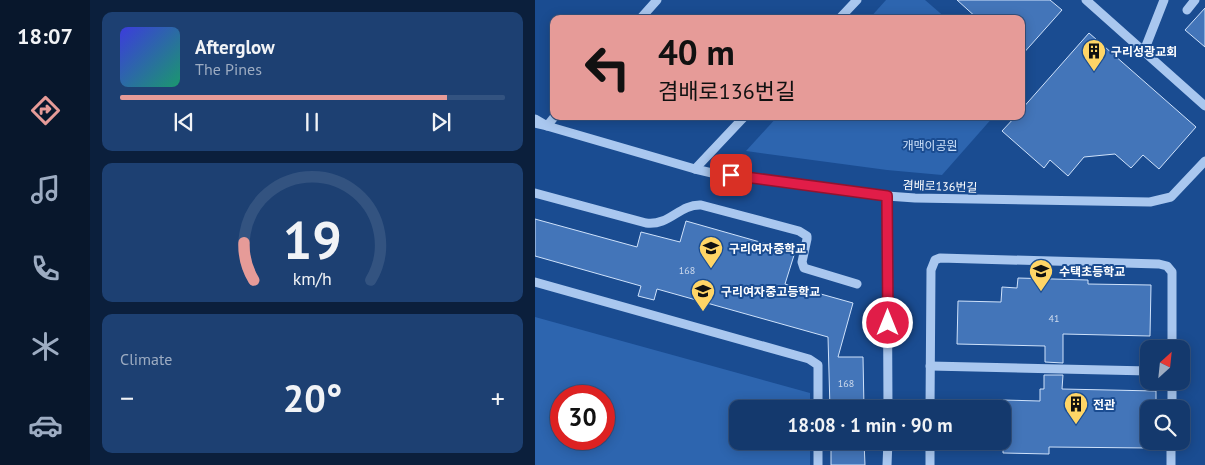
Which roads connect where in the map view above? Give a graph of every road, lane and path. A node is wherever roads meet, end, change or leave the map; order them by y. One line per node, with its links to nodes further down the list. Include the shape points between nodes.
1 (657, 0): 7 (street)
2 (857, 0): 8 (street)
3 (1086, 0): 9 (street)
4 (1164, 0): 9 (street)
5 (1195, 0): 6 (street)
6 (1187, 10)
7 (644, 15)
8 (843, 15)
9 (1144, 51): 10 (street)
10 (1205, 106)
11 (552, 120): 14 (street)
12 (741, 120): 16 (street)
13 (535, 121): 14 (street, 겸배로136번길)
14 (547, 126): 16 (street, 겸배로136번길)
15 (1205, 161): 18 (street, 겸배로136번길, via 1171,197 1150,202)
16 (695, 169): 18 (street, 겸배로136번길)
17 (535, 193): 20 (street, via 653,224 664,222 691,205 701,205 799,231 807,236 808,242 802,262 804,268)
18 (887, 196): 25 (street)
19 (535, 282): 24 (street, via 809,358 818,365)
20 (857, 284)
21 (1172, 340): 22 (street, via 1172,272 1164,265 940,258 935,260 931,270)
22 (930, 366): 23 (street); 26 (street)
23 (1140, 371)
24 (818, 400)
25 (888, 400)
26 (930, 400)
27 (818, 450): 31 (street)
28 (888, 450): 32 (street)
29 (930, 450): 33 (street)
30 (1171, 450): 34 (street)
31 (818, 465)
32 (887, 465)
33 (929, 465)
34 (1171, 465)

